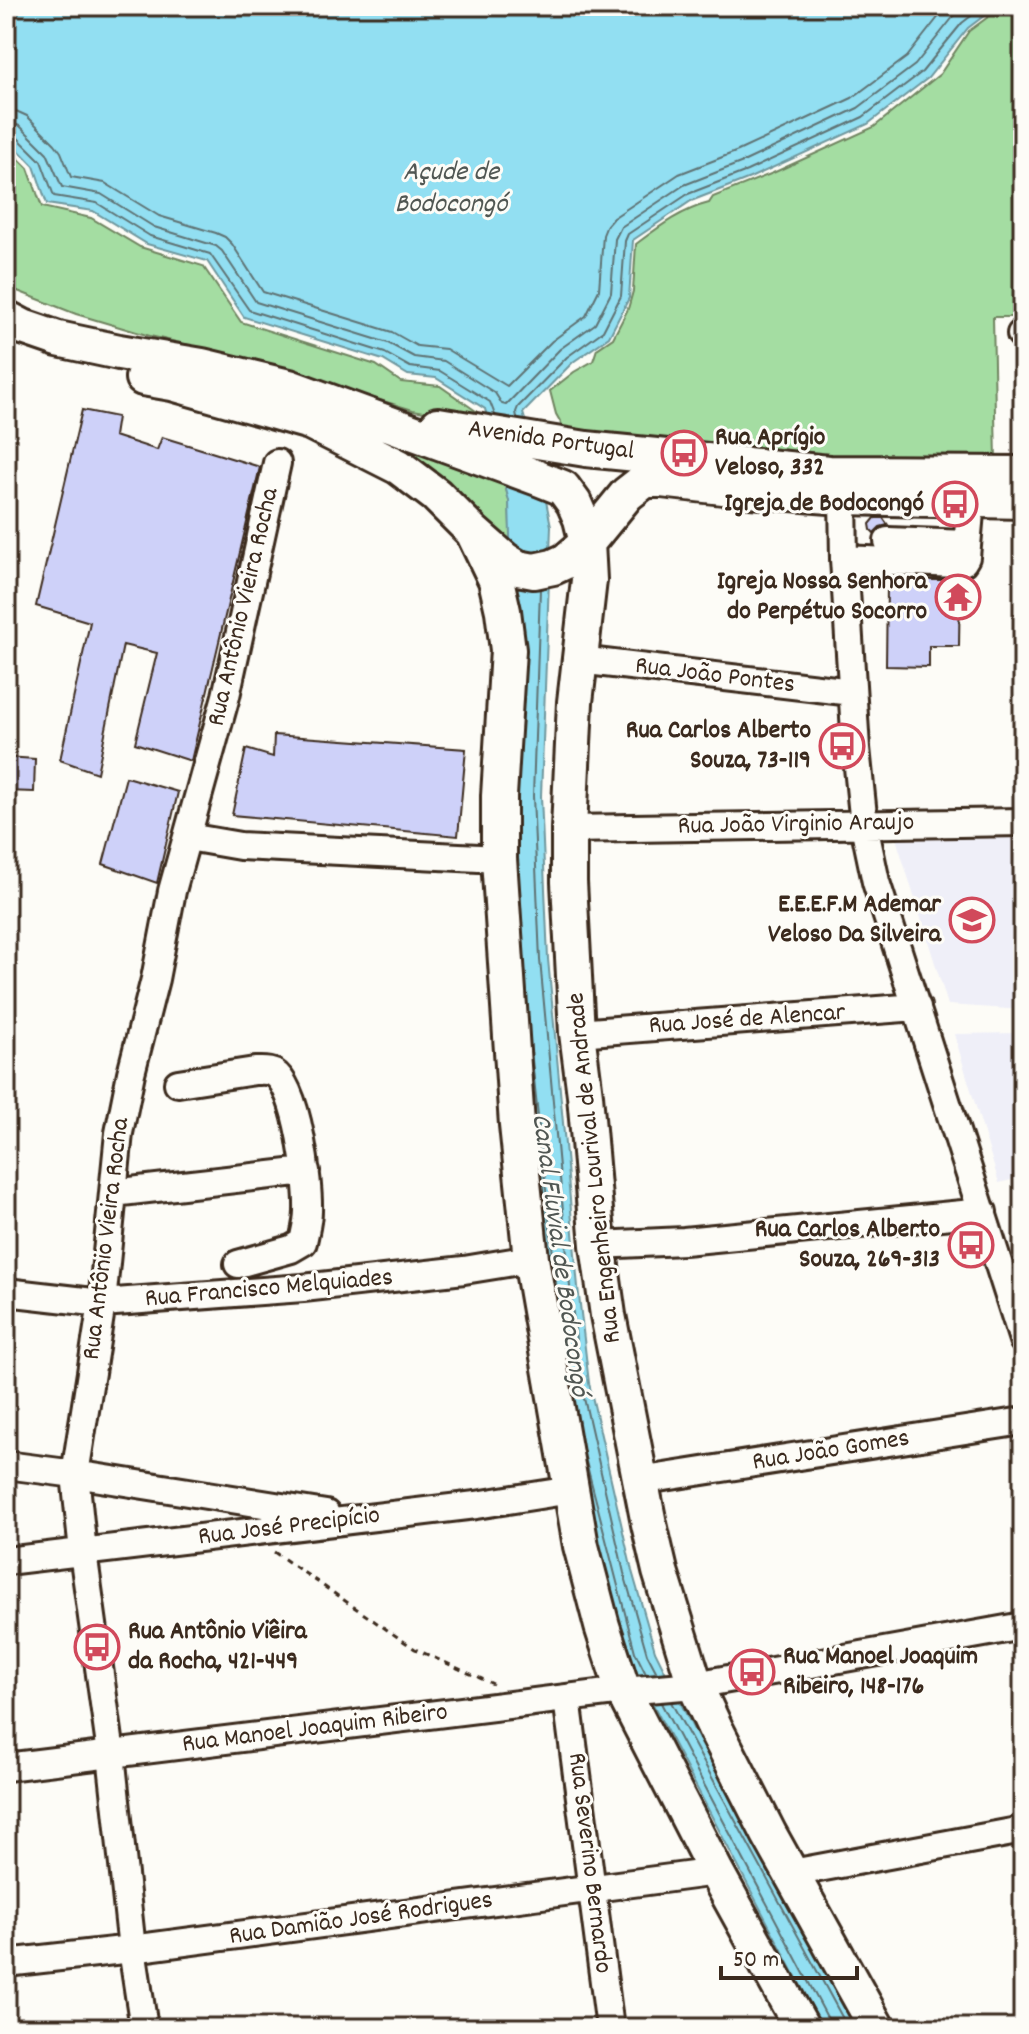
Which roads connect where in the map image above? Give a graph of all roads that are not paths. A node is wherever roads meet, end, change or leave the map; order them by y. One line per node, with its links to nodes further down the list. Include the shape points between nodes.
1 (6, 318): 3 (main road, Avenida Portugal, via 58,339 256,378)
2 (6, 343): 9 (main road, via 58,361 172,383 310,422 399,467)
3 (488, 447): 6 (main road, Avenida Portugal, via 586,449); 10 (main road, Avenida Portugal, via 563,488 574,503)
4 (277, 463): 19 (street, Rua Antônio Vieira Rocha, via 226,696)
5 (1023, 474): 6 (main road, Avenida Portugal)
6 (845, 485): 7 (main road, Avenida Portugal); 10 (main road, Avenida Portugal, via 750,490 645,480); 13 (street)
7 (971, 501): 8 (main road, Avenida Portugal); 12 (street)
8 (1023, 501)
9 (473, 532): 10 (main road, via 505,560 534,571 553,567); 20 (main road, via 496,580 508,650)
10 (578, 541): 14 (main road, Rua Engenheiro Lourival de Andrade, via 589,580)
11 (888, 541): 12 (street)
12 (967, 544): 13 (street, via 966,557 957,564)
13 (844, 559): 15 (street)
14 (579, 660): 15 (street, Rua João Pontes); 18 (main road, Rua Engenheiro Lourival de Andrade)
15 (852, 692): 17 (street)
16 (1023, 822): 17 (street, Rua João Virginio Araujo)
17 (864, 825): 18 (street, Rua João Virginio Araujo); 21 (street, via 876,882)
18 (569, 829): 22 (main road, Rua Engenheiro Lourival de Andrade)
19 (188, 837): 20 (street, via 240,846); 25 (street, Rua Antônio Vieira Rocha, via 131,1073)
20 (499, 859): 28 (main road)
21 (917, 1007): 22 (street, Rua José de Alencar); 26 (street)
22 (577, 1033): 27 (main road, Rua Engenheiro Lourival de Andrade)
23 (178, 1083): 24 (street, via 255,1071 276,1074 292,1103)
24 (306, 1171): 25 (street); 29 (street, via 303,1242)
25 (113, 1193): 31 (street, Rua Antônio Vieira Rocha)
26 (983, 1212): 27 (street); 32 (street)
27 (598, 1245): 36 (main road, Rua Engenheiro Lourival de Andrade)
28 (531, 1259): 31 (street, Rua Francisco Melquiades, via 303,1288); 37 (main road)
29 (238, 1264)
30 (6, 1292): 31 (street, Rua Francisco Melquiades)
31 (102, 1303): 35 (street, Rua Antônio Vieira Rocha)
32 (1020, 1323)
33 (1023, 1421): 36 (street, Rua João Gomes)
34 (6, 1465): 35 (street)
35 (75, 1474): 38 (street); 39 (street, Rua Antônio Vieira Rocha)
36 (639, 1481): 42 (main road, Rua Engenheiro Lourival de Andrade)
37 (571, 1490): 38 (street, Rua José Precipício); 43 (main road, via 602,1626)
38 (357, 1519): 39 (street, Rua José Precipício)
39 (83, 1552): 40 (street, Rua José Precipício); 45 (street, Rua Antônio Vieira Rocha)
40 (6, 1561)
41 (1023, 1626): 42 (street)
42 (690, 1685): 43 (street, Rua Manoel Joaquim Ribeiro); 49 (main road, Rua Engenheiro Lourival de Andrade)
43 (629, 1691): 44 (street, Rua Manoel Joaquim Ribeiro); 48 (main road)
44 (567, 1698): 45 (street, Rua Manoel Joaquim Ribeiro); 50 (street, Rua Severino Bernardo)
45 (111, 1754): 46 (street, Rua Manoel Joaquim Ribeiro); 51 (street, Rua Antônio Vieira Rocha)
46 (6, 1767)
47 (1023, 1830): 49 (street)
48 (716, 1872): 50 (street, Rua Damião José Rodrigues); 55 (main road)
49 (792, 1873): 56 (main road, Rua Engenheiro Lourival de Andrade)
50 (593, 1888): 51 (street, Rua Damião José Rodrigues); 54 (street, Rua Severino Bernardo)
51 (132, 1949): 52 (street, Rua Damião José Rodrigues); 53 (street, Rua Antônio Vieira Rocha)
52 (6, 1963)
53 (144, 2028)
54 (610, 2028)
55 (802, 2028)
56 (877, 2028)

